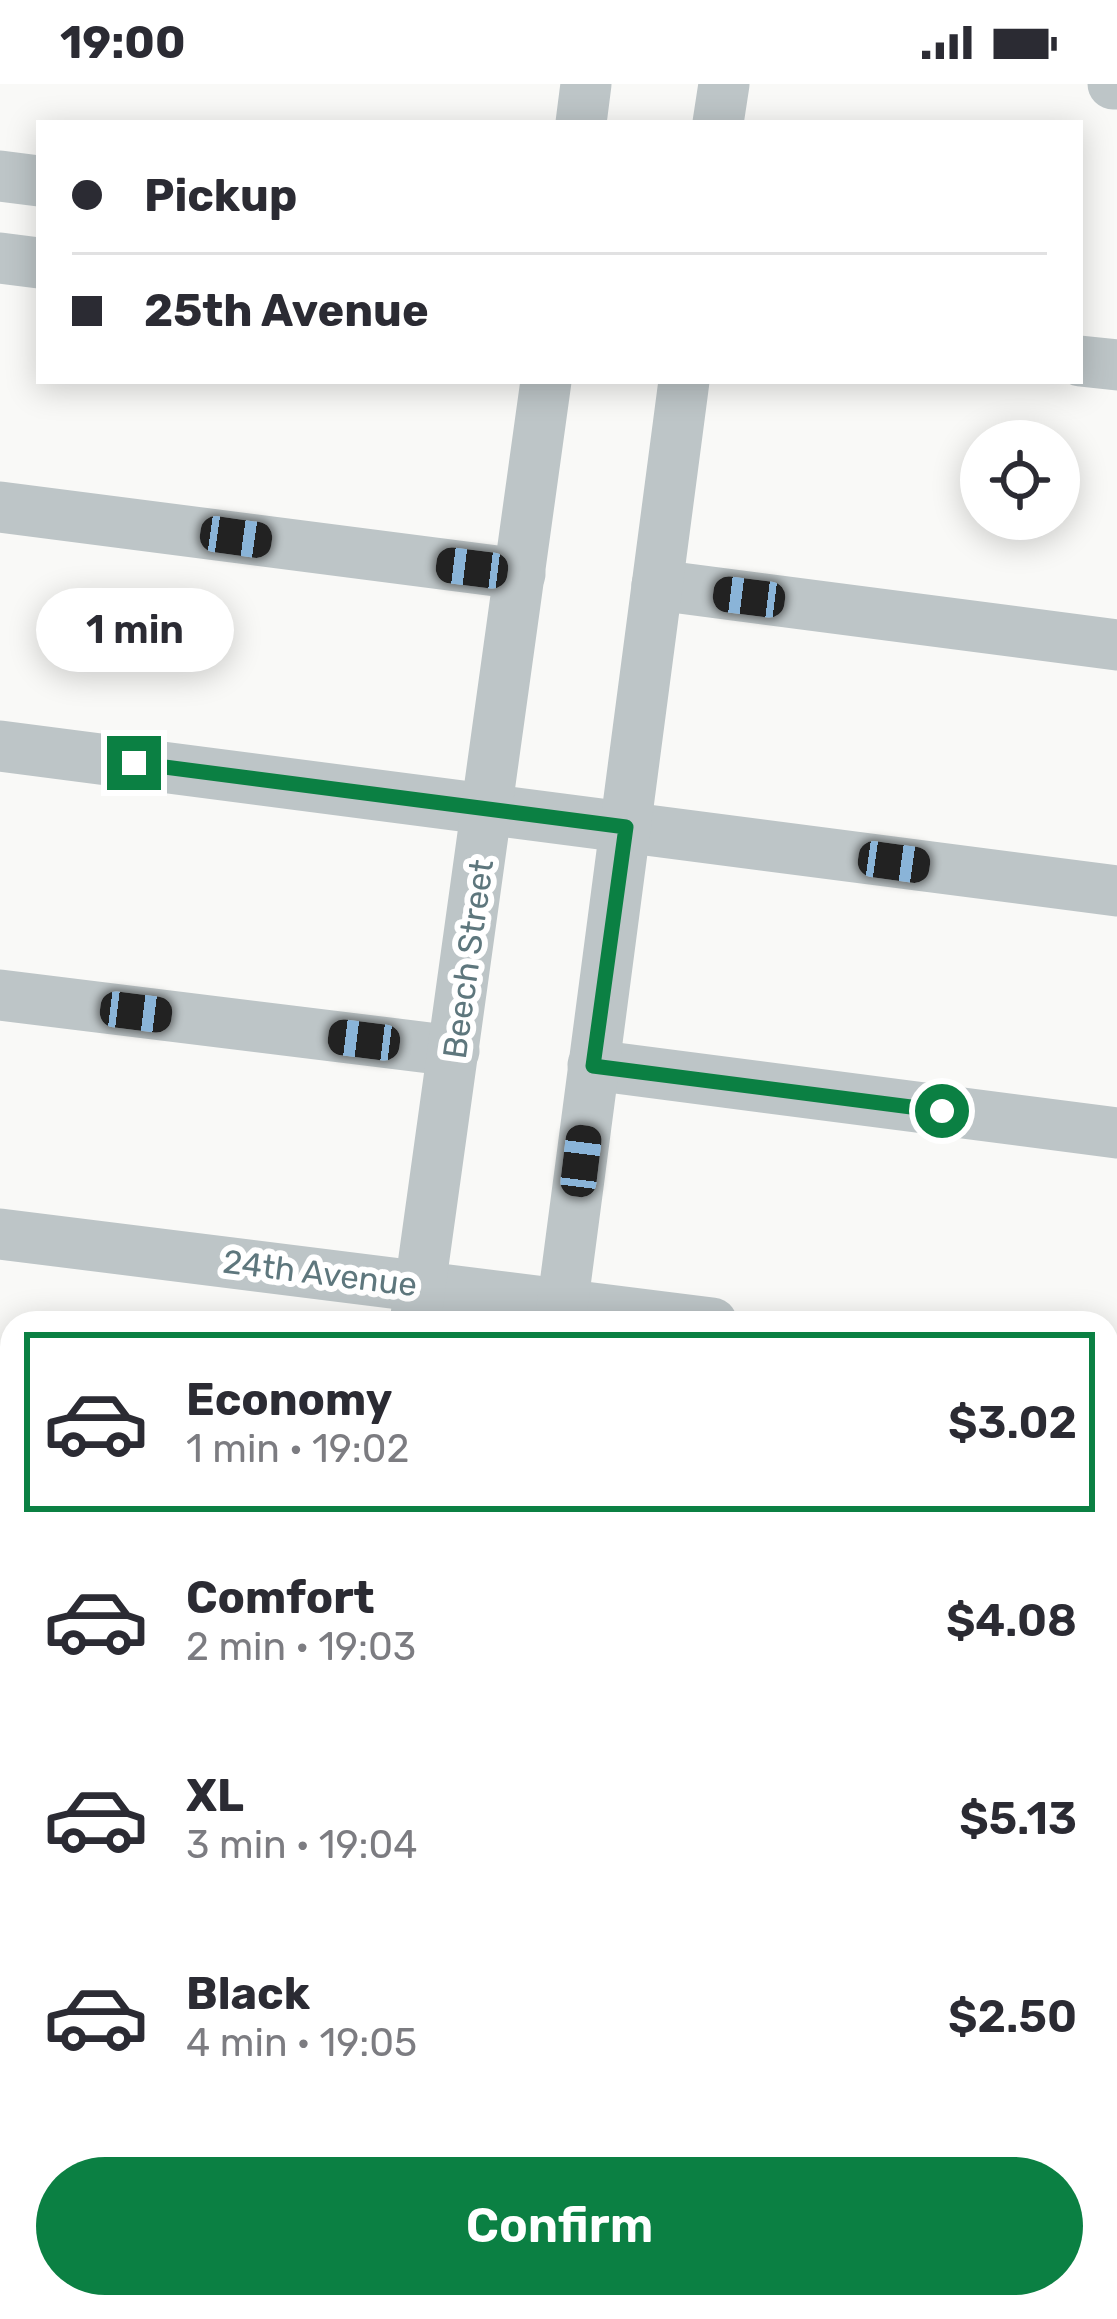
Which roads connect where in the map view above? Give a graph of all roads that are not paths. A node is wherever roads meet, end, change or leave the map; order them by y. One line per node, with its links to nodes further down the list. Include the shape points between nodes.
1 (586, 84): 3 (street)
2 (724, 84): 4 (street)
3 (581, 120)
4 (718, 120)
5 (0, 176): 6 (street)
6 (36, 181)
7 (0, 258): 8 (street)
8 (36, 263)
9 (1083, 361): 10 (street)
10 (1117, 365)
11 (546, 384): 14 (street, Beech Street)
12 (684, 384): 15 (street)
13 (0, 507): 14 (street)
14 (520, 574): 18 (street, Beech Street)
15 (657, 585): 16 (street); 19 (street)
16 (1117, 645)
17 (0, 746): 18 (street)
18 (489, 810): 19 (street); 22 (street, Beech Street)
19 (626, 827): 20 (street); 23 (street)
20 (1117, 891)
21 (0, 995): 22 (street)
22 (454, 1052): 26 (street, Beech Street)
23 (593, 1066): 24 (street); 28 (street)
24 (1117, 1133)
25 (0, 1234): 26 (street, 24th Avenue)
26 (417, 1304): 27 (street, 24th Avenue)
27 (530, 1311)
28 (562, 1311)

